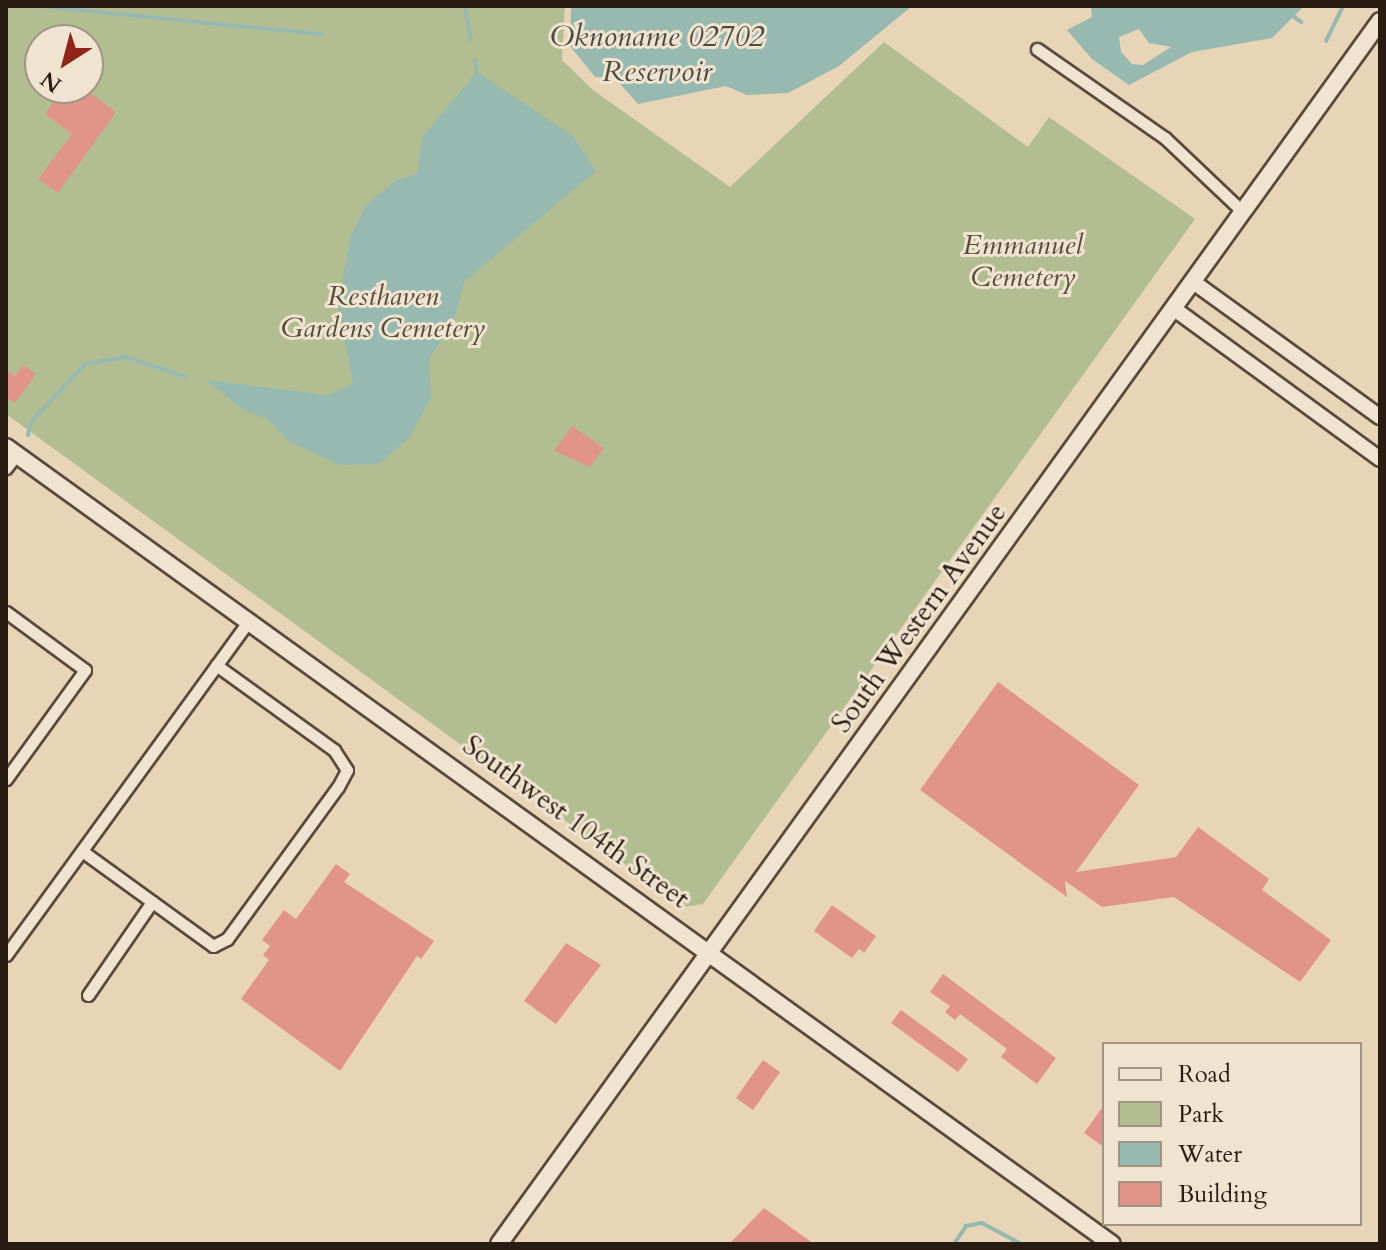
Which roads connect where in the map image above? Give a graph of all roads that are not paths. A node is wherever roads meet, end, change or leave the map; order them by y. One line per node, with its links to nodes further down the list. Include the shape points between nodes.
1 (1380, 21): 3 (main road, South Western Avenue)
2 (1037, 49): 3 (street, via 1165,138)
3 (1243, 212): 4 (main road, South Western Avenue)
4 (1192, 281): 5 (main road, South Western Avenue); 6 (street)
5 (1173, 308): 8 (street); 16 (main road, South Western Avenue)
6 (1380, 417)
7 (11, 450): 9 (street); 11 (main road, Southwest 104th Street)
8 (1380, 459)
9 (6, 468)
10 (6, 612): 13 (street, via 85,670)
11 (249, 620): 12 (street); 16 (main road, Southwest 104th Street)
12 (216, 665): 14 (street); 15 (street, via 334,750 347,770 227,939 213,946)
13 (6, 779)
14 (82, 851): 15 (street); 17 (street)
15 (152, 902): 18 (street)
16 (709, 950): 19 (main road, South Western Avenue); 20 (main road, Southwest 104th Street)
17 (6, 955)
18 (88, 995)
19 (499, 1244)
20 (1112, 1244)

